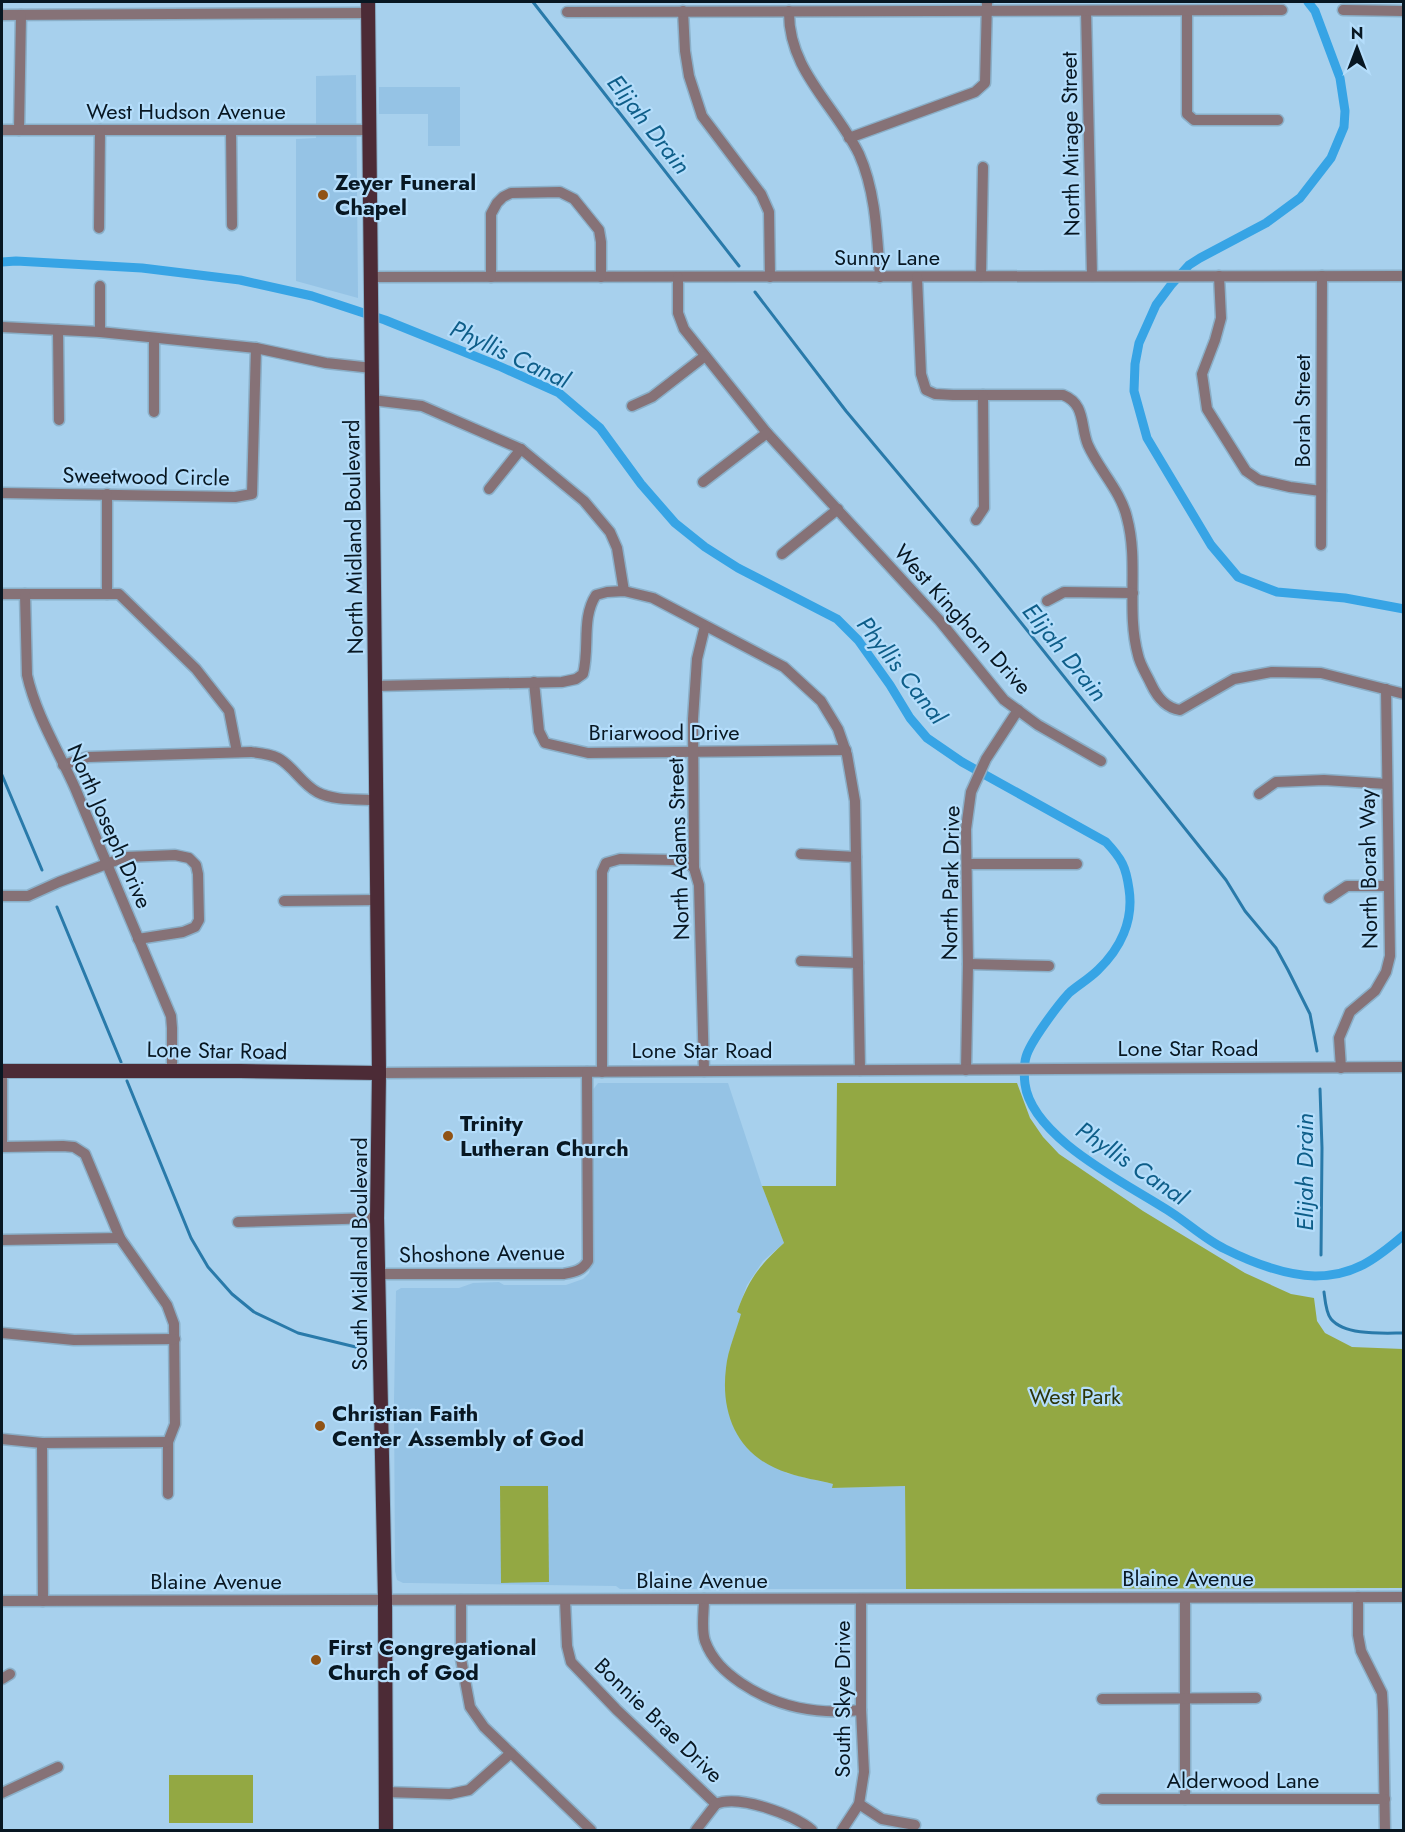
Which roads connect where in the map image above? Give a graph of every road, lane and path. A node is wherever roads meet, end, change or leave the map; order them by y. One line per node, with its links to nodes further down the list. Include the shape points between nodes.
1 (741, 6): 10 (street); 11 (street)
2 (881, 6): 3 (street); 11 (street)
3 (986, 6): 7 (street); 23 (street, via 984,83 975,92)
4 (1143, 6): 7 (street); 12 (street)
5 (1367, 6): 9 (street); 13 (street)
6 (368, 7): 16 (street); 22 (main road, North Midland Boulevard)
7 (1086, 10): 28 (street, North Mirage Street)
8 (1282, 10): 12 (street)
9 (1344, 10)
10 (683, 11): 14 (street); 35 (street, via 689,76 702,116 761,194 769,212)
11 (789, 11): 23 (street, via 795,53)
12 (1187, 11): 17 (street, via 1187,114 1194,120)
13 (1404, 11)
14 (567, 12)
15 (2, 15): 16 (street)
16 (21, 15): 19 (street)
17 (1278, 120)
18 (2, 130): 19 (street, West Hudson Avenue)
19 (19, 130): 20 (street, West Hudson Avenue)
20 (100, 130): 21 (street, West Hudson Avenue); 26 (street)
21 (231, 130): 22 (street, West Hudson Avenue); 25 (street)
22 (369, 130): 38 (main road, North Midland Boulevard)
23 (849, 138): 36 (street, via 867,179 876,221)
24 (983, 167): 27 (street)
25 (232, 225)
26 (99, 228)
27 (981, 276): 28 (street, Sunny Lane); 37 (street, Sunny Lane)
28 (1092, 276): 29 (street, Sunny Lane)
29 (1218, 276): 30 (street, Sunny Lane); 56 (street, via 1221,318 1202,385 1207,410 1246,471 1259,480)
30 (1322, 276): 31 (street, Sunny Lane); 56 (street, Borah Street)
31 (1404, 276)
32 (491, 277): 33 (street, Sunny Lane); 33 (street, via 491,214 497,203 511,193 560,192 574,199 599,230); 38 (street, Sunny Lane)
33 (601, 277): 34 (street, Sunny Lane)
34 (678, 277): 35 (street, Sunny Lane); 45 (street, West Kinghorn Drive, via 678,314 684,329)
35 (770, 277): 36 (street, Sunny Lane)
36 (880, 277): 37 (street, Sunny Lane)
37 (917, 277): 47 (street, via 921,374 926,390 935,394)
38 (371, 278): 46 (main road, North Midland Boulevard)
39 (100, 286): 42 (street)
40 (2, 327): 41 (street)
41 (58, 330): 42 (street); 51 (street)
42 (100, 332): 43 (street)
43 (154, 338): 44 (street); 50 (street)
44 (256, 348): 46 (street); 58 (street, Sweetwood Circle, via 252,494)
45 (705, 356): 49 (street, via 652,397); 52 (street, West Kinghorn Drive)
46 (372, 368): 48 (main road, North Midland Boulevard)
47 (983, 395): 60 (street, via 984,508); 64 (street, via 1063,395 1073,399 1088,445 1126,514 1131,532)
48 (372, 400): 53 (street, via 422,406); 71 (main road, North Midland Boulevard)
49 (632, 406)
50 (154, 412)
51 (59, 420)
52 (767, 433): 54 (street); 59 (street, West Kinghorn Drive)
53 (521, 448): 55 (street); 63 (street, via 584,501 610,532 617,548)
54 (703, 482)
55 (489, 489)
56 (1322, 491): 61 (street, Borah Street)
57 (2, 493): 58 (street, Sweetwood Circle)
58 (106, 494): 67 (street)
59 (837, 509): 62 (street); 74 (street, West Kinghorn Drive, via 939,620 1004,700)
60 (976, 520)
61 (1321, 545)
62 (782, 554)
63 (624, 591): 69 (street, via 653,598); 70 (street, via 596,595 590,604 583,674 576,680)
64 (1133, 593): 68 (street, via 1064,592); 72 (street, via 1138,656 1156,695 1172,709 1180,710 1234,679 1272,672 1321,673)
65 (2, 594): 66 (street)
66 (25, 594): 67 (street); 79 (street, North Joseph Drive, via 27,675)
67 (107, 594): 76 (street, via 119,594 196,669 229,711)
68 (1047, 601)
69 (705, 626): 75 (street, via 784,667 821,701); 77 (street, North Adams Street, via 697,659)
70 (534, 682): 71 (street); 77 (street, Briarwood Drive, via 539,731 545,743 588,753)
71 (375, 686): 82 (main road, North Midland Boulevard)
72 (1386, 688): 73 (street); 80 (street, North Borah Way)
73 (1404, 694)
74 (1018, 710): 78 (street, West Kinghorn Drive); 86 (street, North Park Drive, via 984,763 971,792)
75 (846, 750): 77 (street, Briarwood Drive); 84 (street, via 855,801)
76 (237, 752): 79 (street, via 88,756); 82 (street, via 279,759 318,792)
77 (694, 752): 88 (street, North Adams Street)
78 (1101, 761)
79 (63, 765): 85 (street, North Joseph Drive)
80 (1387, 784): 81 (street, via 1276,782); 89 (street, North Borah Way)
81 (1259, 794)
82 (376, 800): 93 (main road, North Midland Boulevard)
83 (801, 854): 84 (street)
84 (856, 857): 96 (street)
85 (106, 863): 90 (street, via 28,896); 94 (street, North Joseph Drive); 94 (street, via 125,857 175,855 189,858 196,865 199,920 195,927)
86 (967, 864): 87 (street); 97 (street, North Park Drive)
87 (1077, 864)
88 (694, 868): 105 (street, North Adams Street, via 699,885); 107 (street, via 687,862 673,860 620,859 606,863 602,872)
89 (1388, 886): 91 (street, via 1347,886); 100 (street, North Borah Way, via 1386,972 1375,991 1350,1012 1339,1038)
90 (2, 896)
91 (1329, 898)
92 (284, 900): 93 (street)
93 (377, 900): 108 (main road, North Midland Boulevard)
94 (138, 939): 101 (street, North Joseph Drive, via 171,1016)
95 (801, 961): 96 (street)
96 (858, 963): 102 (street)
97 (968, 964): 98 (street); 103 (street, North Park Drive)
98 (1049, 966)
99 (1404, 1067): 100 (street, Lone Star Road)
100 (1341, 1068): 103 (street, Lone Star Road)
101 (172, 1070): 104 (main road, Lone Star Road); 108 (main road, Lone Star Road)
102 (860, 1070): 103 (street, Lone Star Road); 105 (street, Lone Star Road)
103 (966, 1070)
104 (2, 1071): 109 (street)
105 (704, 1071): 107 (street, Lone Star Road)
106 (587, 1072): 107 (street, Lone Star Road); 108 (street, Lone Star Road); 114 (street, Shoshone Avenue, via 588,1262 584,1267 563,1274)
107 (602, 1072)
108 (379, 1073): 110 (main road, South Midland Boulevard)
109 (2, 1147): 112 (street, via 74,1147 85,1154)
110 (377, 1218): 111 (street); 114 (main road, South Midland Boulevard)
111 (238, 1221)
112 (120, 1238): 113 (street); 116 (street, via 167,1305)
113 (2, 1240)
114 (379, 1274): 126 (main road, South Midland Boulevard)
115 (2, 1333): 116 (street, via 74,1340)
116 (175, 1340): 118 (street, via 175,1424)
117 (2, 1439): 119 (street)
118 (168, 1442): 119 (street); 120 (street)
119 (42, 1443): 130 (street)
120 (168, 1494)
121 (1404, 1597): 123 (street, Blaine Avenue)
122 (1185, 1598): 123 (street, Blaine Avenue); 125 (street, Blaine Avenue); 131 (street)
123 (1358, 1598): 141 (street, via 1361,1652 1382,1692)
124 (704, 1599): 125 (street, Blaine Avenue); 128 (street, Blaine Avenue); 134 (street, via 704,1638 711,1655 726,1672 759,1696 789,1707)
125 (861, 1599): 134 (street, South Skye Drive)
126 (385, 1600): 127 (street, Blaine Avenue); 130 (street, Blaine Avenue); 137 (main road, South Midland Boulevard)
127 (461, 1600): 128 (street, Blaine Avenue); 135 (street, via 461,1659 470,1707)
128 (565, 1600): 142 (street, Bonnie Brae Drive, via 571,1662)
129 (2, 1601): 130 (street, Blaine Avenue)
130 (43, 1601)
131 (1185, 1698): 132 (street); 133 (street); 140 (street)
132 (1256, 1698)
133 (1102, 1699)
134 (861, 1710): 143 (street, South Skye Drive, via 864,1772)
135 (510, 1753): 137 (street, via 469,1790 450,1794); 145 (street)
136 (58, 1767): 138 (street)
137 (386, 1792): 146 (main road, South Midland Boulevard)
138 (2, 1793)
139 (1102, 1799): 140 (street, Alderwood Lane)
140 (1185, 1799): 141 (street, Alderwood Lane)
141 (1384, 1799): 150 (street)
142 (716, 1804): 147 (street); 148 (street, Bonnie Brae Drive, via 743,1802 789,1816)
143 (859, 1804): 144 (street, via 882,1819); 149 (street, South Skye Drive)
144 (915, 1825)
145 (587, 1829)
146 (386, 1830)
147 (696, 1830)
148 (812, 1830)
149 (842, 1830)
150 (1384, 1830)

